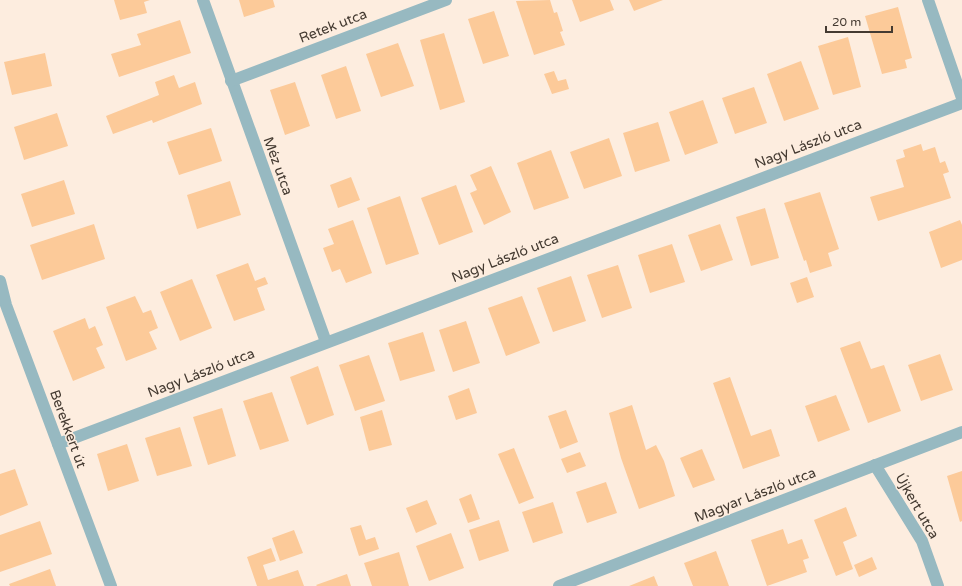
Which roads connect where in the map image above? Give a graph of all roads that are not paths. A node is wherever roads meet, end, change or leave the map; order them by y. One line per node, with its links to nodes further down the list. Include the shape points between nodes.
1 (203, 0): 4 (street, Méz utca)
2 (446, 0): 4 (street, Retek utca)
3 (928, 0): 5 (street)
4 (231, 81): 8 (street, Méz utca)
5 (962, 98)
6 (962, 102): 8 (street, Nagy László utca)
7 (0, 281): 10 (street, Berekkert út, via 6,305)
8 (326, 342): 10 (street, Nagy László utca)
9 (962, 432): 11 (street, Magyar László utca)
10 (58, 444): 12 (street, Berekkert út)
11 (875, 465): 13 (street, Magyar László utca); 14 (street, Újkert utca, via 922,541)
12 (111, 586)
13 (560, 586)
14 (938, 586)

